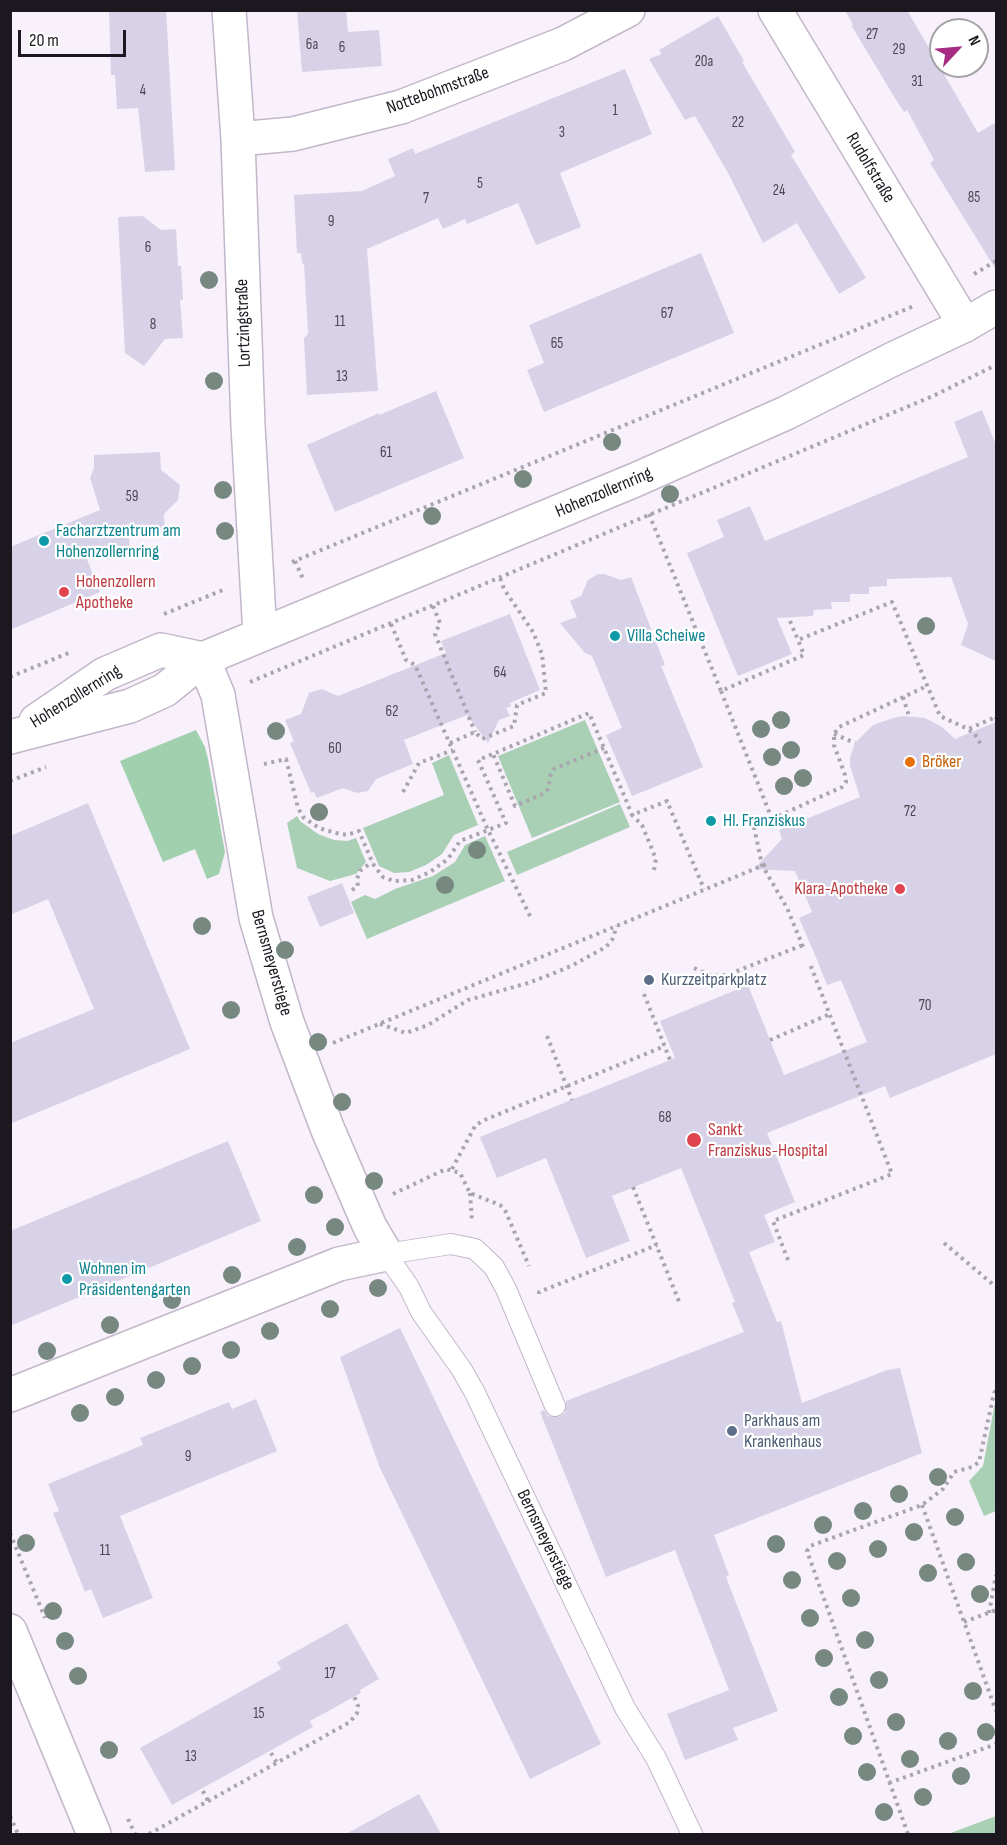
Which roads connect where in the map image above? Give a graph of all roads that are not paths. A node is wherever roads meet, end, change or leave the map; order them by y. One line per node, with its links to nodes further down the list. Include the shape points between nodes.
1 (229, 10): 4 (street, Lortzingstraße)
2 (628, 10): 4 (street, Nottebohmstraße, via 563,44 401,107 293,134)
3 (775, 10): 6 (street, Rudolfstraße)
4 (238, 139): 7 (street, Lortzingstraße)
5 (996, 307): 6 (street, Hohenzollernring)
6 (965, 325): 7 (street, Hohenzollernring, via 786,413 635,480)
7 (260, 635): 8 (street, Hohenzollernring)
8 (203, 659): 9 (street, Hohenzollernring, via 161,650 151,654 105,674); 10 (street, Bernsmeyerstiege, via 218,695 256,918 299,1057 362,1208)
9 (14, 735)
10 (386, 1254): 11 (street, via 339,1264); 12 (lane, via 451,1244 475,1249 494,1267 506,1289); 15 (lane, Bernsmeyerstiege, via 475,1393 625,1708 656,1758)
11 (10, 1395)
12 (555, 1406)
13 (10, 1630): 14 (street)
14 (94, 1834)
15 (692, 1834)

